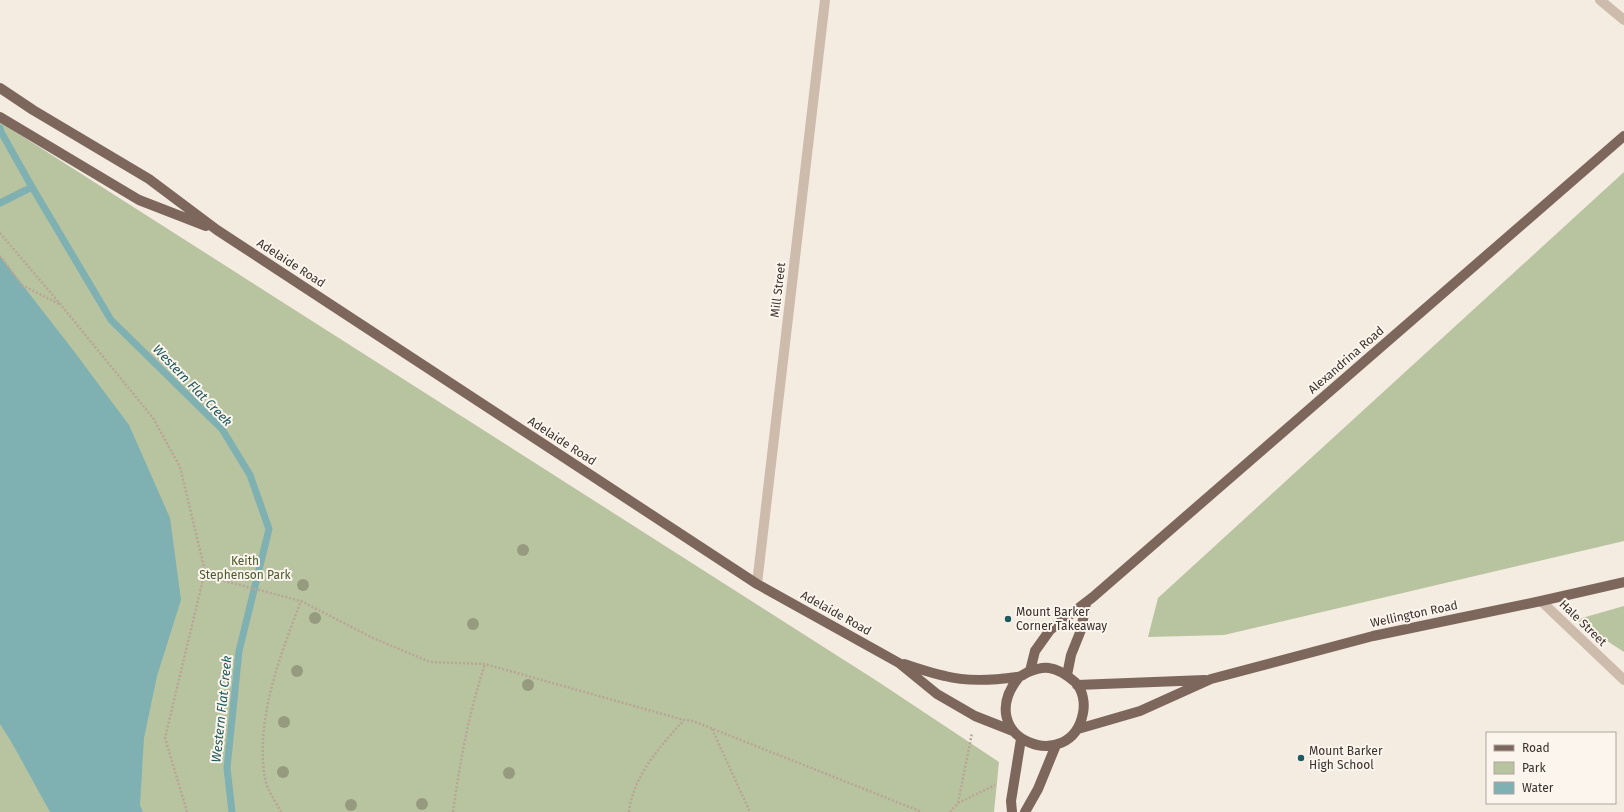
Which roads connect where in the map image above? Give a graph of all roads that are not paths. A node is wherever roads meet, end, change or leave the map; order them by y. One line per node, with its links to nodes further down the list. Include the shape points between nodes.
1 (825, 0): 9 (street, Mill Street)
2 (1600, 0): 3 (street)
3 (1624, 20)
4 (0, 88): 7 (main road, Adelaide Road, via 149,179)
5 (0, 118): 7 (main road, Adelaide Road, via 139,200)
6 (1624, 136): 11 (main road, Alexandrina Road)
7 (217, 230): 9 (main road, Adelaide Road)
8 (1624, 582): 10 (main road, Wellington Road)
9 (757, 584): 12 (main road, Adelaide Road)
10 (1541, 601): 16 (main road, Wellington Road, via 1373,636); 17 (street, Hale Street)
11 (1086, 603): 13 (main road, Alexandrina Road, via 1050,630 1035,651); 14 (main road, via 1081,630 1071,655)
12 (899, 663): 15 (main road, Adelaide Road, via 946,677 977,680); 20 (main road, Adelaide Road, via 937,694 975,716)
13 (1030, 671): 14 (main road, via 1048,668); 15 (main road)
14 (1067, 675): 18 (main road)
15 (1019, 677): 20 (main road, via 1010,688 1006,702 1007,719)
16 (1211, 679): 18 (main road, Wellington Road); 19 (main road, Wellington Road, via 1140,711)
17 (1624, 680)
18 (1077, 685): 19 (main road, via 1083,697 1084,707 1082,722)
19 (1078, 729): 22 (main road, via 1071,737)
20 (1013, 731): 21 (main road)
21 (1021, 739): 22 (main road, via 1033,745); 23 (main road, via 1011,802)
22 (1056, 746): 24 (main road)
23 (1012, 812)
24 (1025, 812)

